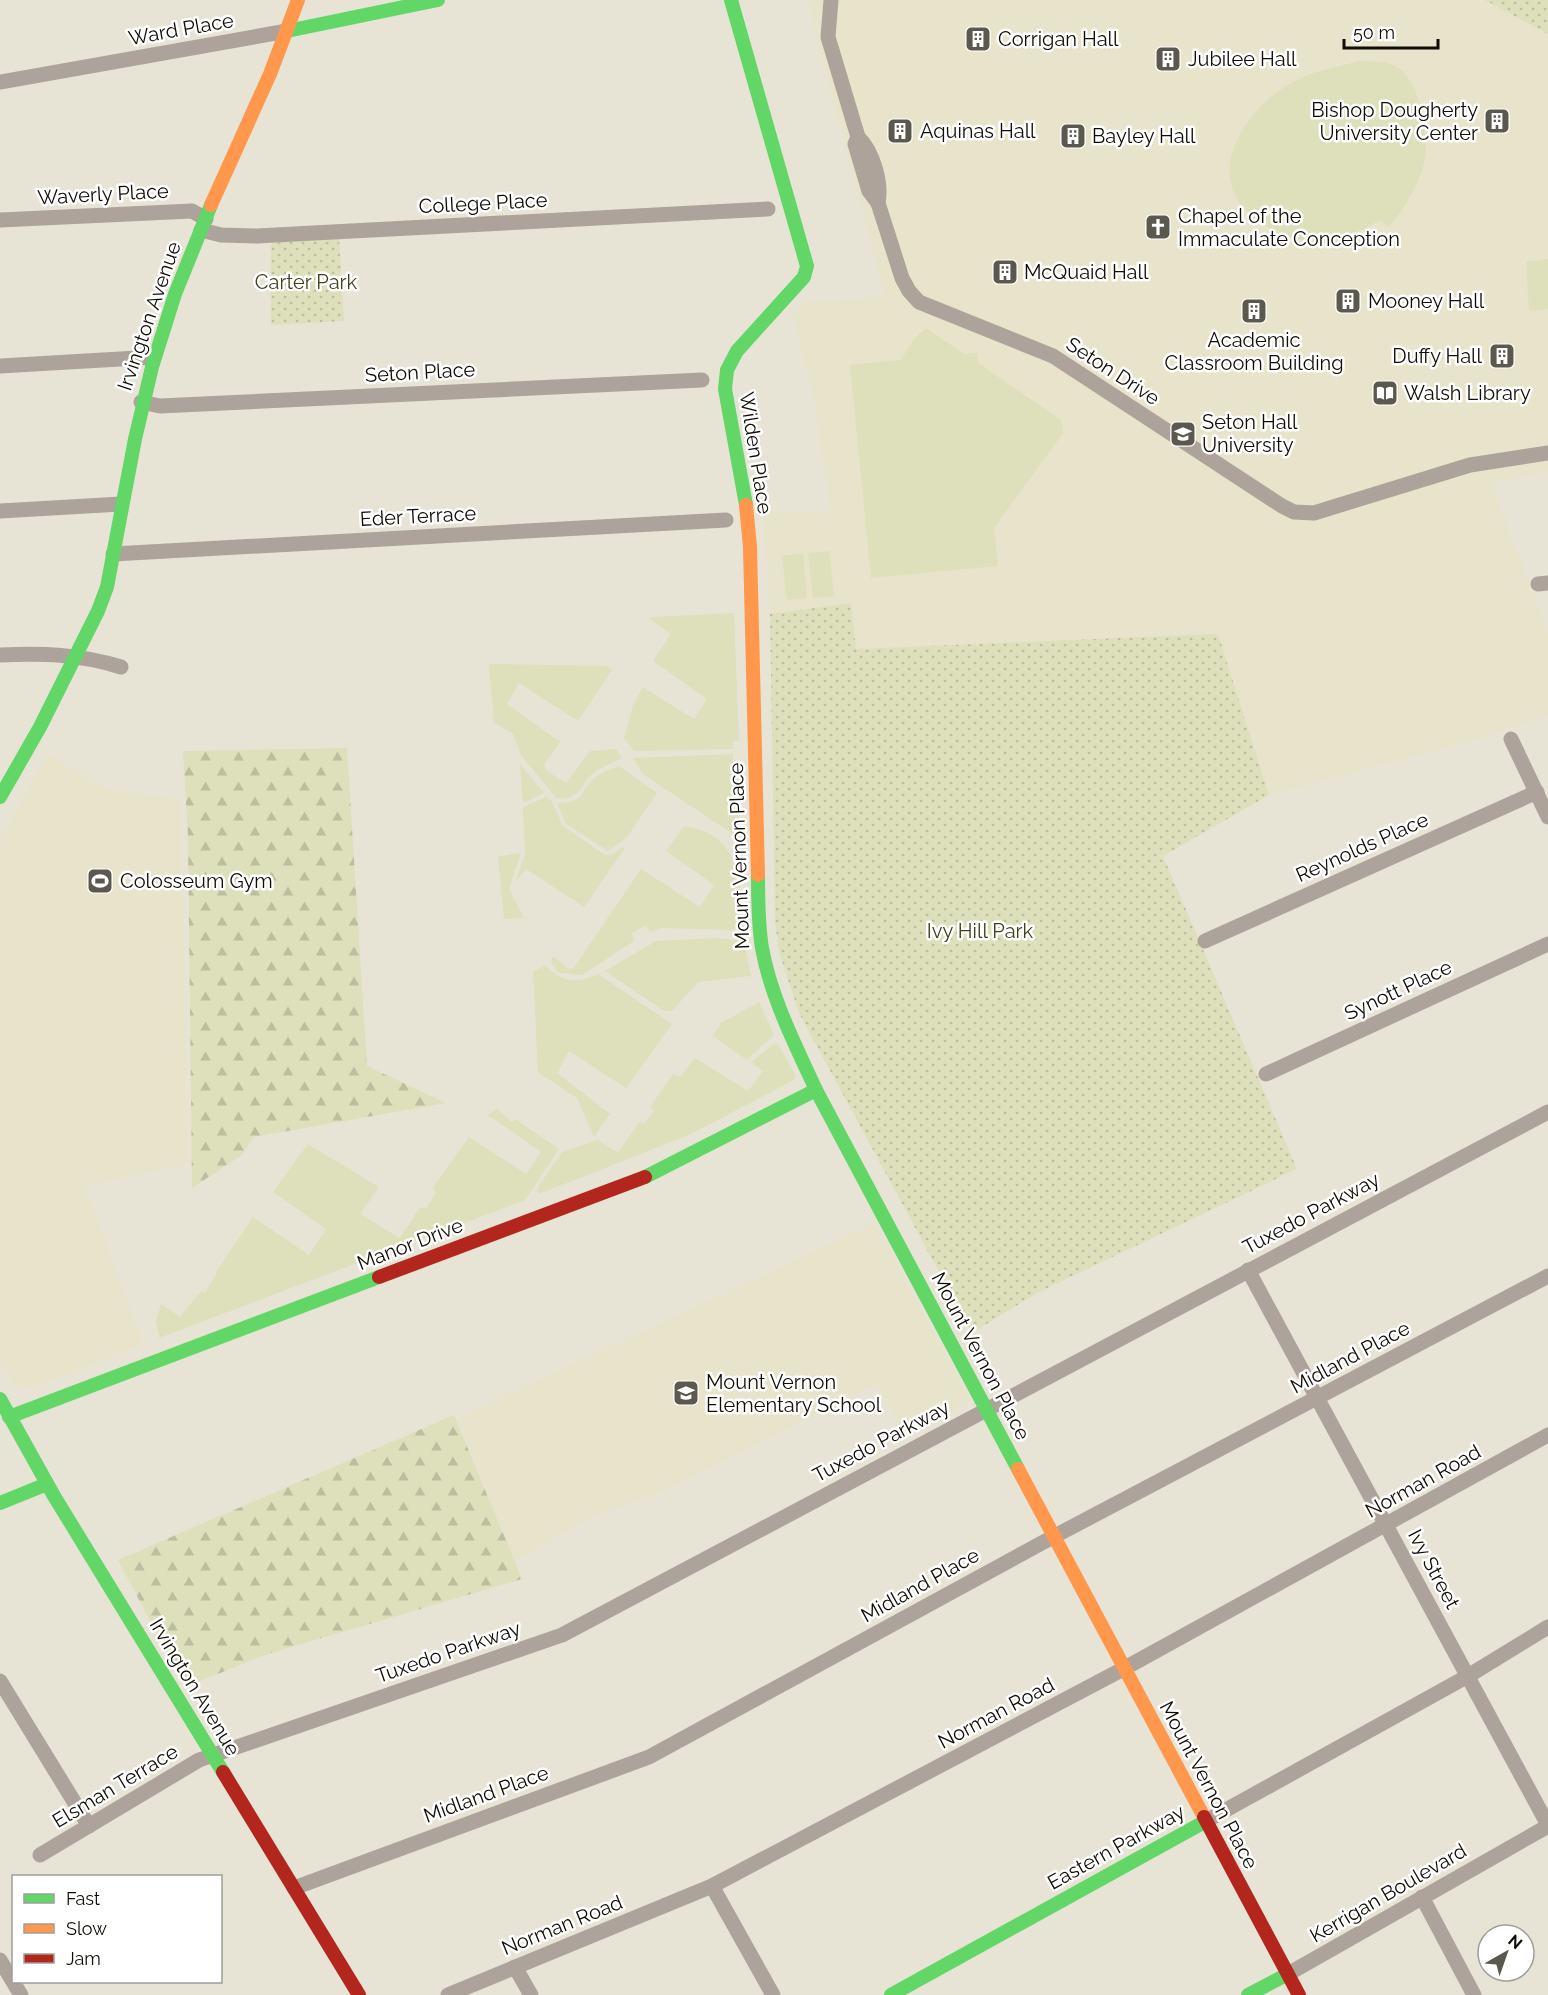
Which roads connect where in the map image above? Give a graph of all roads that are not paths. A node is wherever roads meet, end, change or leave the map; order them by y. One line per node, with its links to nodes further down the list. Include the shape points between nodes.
1 (298, 0): 5 (street, Irvington Avenue)
2 (438, 0): 5 (street, Ward Place)
3 (731, 0): 22 (street, Wilden Place, via 807,266 804,277 737,351 727,370 725,389 750,547)
4 (831, 0): 14 (street, Seton Drive, via 828,36 858,137 855,144 868,191 878,203 902,278 920,302 1053,356 1273,502 1294,512 1333,509 1470,465)
5 (287, 31): 6 (street, Ward Place); 9 (street, Irvington Avenue)
6 (0, 82)
7 (768, 209): 9 (street, College Place, via 257,236 221,235)
8 (0, 220): 9 (street, Waverly Place, via 192,211)
9 (204, 224): 10 (street, Irvington Avenue)
10 (154, 357): 11 (street); 13 (street, Irvington Avenue)
11 (0, 366)
12 (702, 380): 13 (street, Seton Place, via 160,406)
13 (141, 402): 15 (street, Irvington Avenue)
14 (1548, 453)
15 (121, 504): 16 (street); 18 (street, Irvington Avenue)
16 (0, 511)
17 (726, 520): 18 (street, Eder Terrace)
18 (113, 554): 20 (street, Irvington Avenue, via 98,611)
19 (0, 655): 20 (street)
20 (75, 655): 21 (street); 25 (street, Irvington Avenue)
21 (121, 667)
22 (752, 700): 30 (street, Mount Vernon Place, via 761,951 774,997)
23 (1511, 739): 24 (street)
24 (1537, 792): 26 (street); 27 (street, Reynolds Place)
25 (0, 797)
26 (1548, 817)
27 (1205, 941)
28 (1548, 944): 29 (street, Synott Place)
29 (1266, 1074)
30 (816, 1090): 36 (street, Mount Vernon Place); 37 (street, Manor Drive, via 662,1170)
31 (1548, 1112): 32 (street, Tuxedo Parkway)
32 (1248, 1270): 34 (street, Ivy Street); 36 (street, Tuxedo Parkway)
33 (1548, 1276): 34 (street, Midland Place)
34 (1317, 1398): 41 (street, Ivy Street); 42 (street, Midland Place)
35 (0, 1400): 37 (street, Irvington Avenue)
36 (986, 1408): 42 (street, Mount Vernon Place); 47 (street, Tuxedo Parkway, via 562,1635)
37 (9, 1417): 39 (street, Irvington Avenue)
38 (1548, 1435): 41 (street, Norman Road)
39 (47, 1484): 40 (street); 47 (street, Irvington Avenue)
40 (0, 1503)
41 (1386, 1525): 44 (street, Norman Road); 45 (street, Ivy Street)
42 (1055, 1536): 44 (street, Mount Vernon Place); 53 (street, Midland Place, via 649,1757)
43 (1548, 1628): 45 (street, Eastern Parkway)
44 (1125, 1668): 48 (street, Mount Vernon Place); 52 (street, Norman Road)
45 (1468, 1676): 48 (street, Eastern Parkway); 49 (street, Ivy Street)
46 (0, 1681): 50 (street)
47 (212, 1755): 50 (street, Elsman Terrace); 53 (street, Irvington Avenue)
48 (1206, 1821): 57 (street, Mount Vernon Place); 63 (street, Eastern Parkway)
49 (1548, 1825): 54 (street, Kerrigan Boulevard)
50 (89, 1826): 51 (street, Elsman Terrace)
51 (40, 1855)
52 (712, 1886): 56 (street, Norman Road); 62 (street)
53 (294, 1888): 59 (street, Irvington Avenue)
54 (1422, 1897): 57 (street, Kerrigan Boulevard); 66 (street)
55 (0, 1960): 58 (street)
56 (515, 1967): 60 (street, Norman Road); 61 (street)
57 (1288, 1974): 64 (street, Kerrigan Boulevard); 65 (street, Mount Vernon Place)
58 (12, 1980)
59 (359, 1995)
60 (448, 1995)
61 (531, 1995)
62 (773, 1995)
63 (891, 1995)
64 (1248, 1995)
65 (1299, 1995)
66 (1474, 1995)

